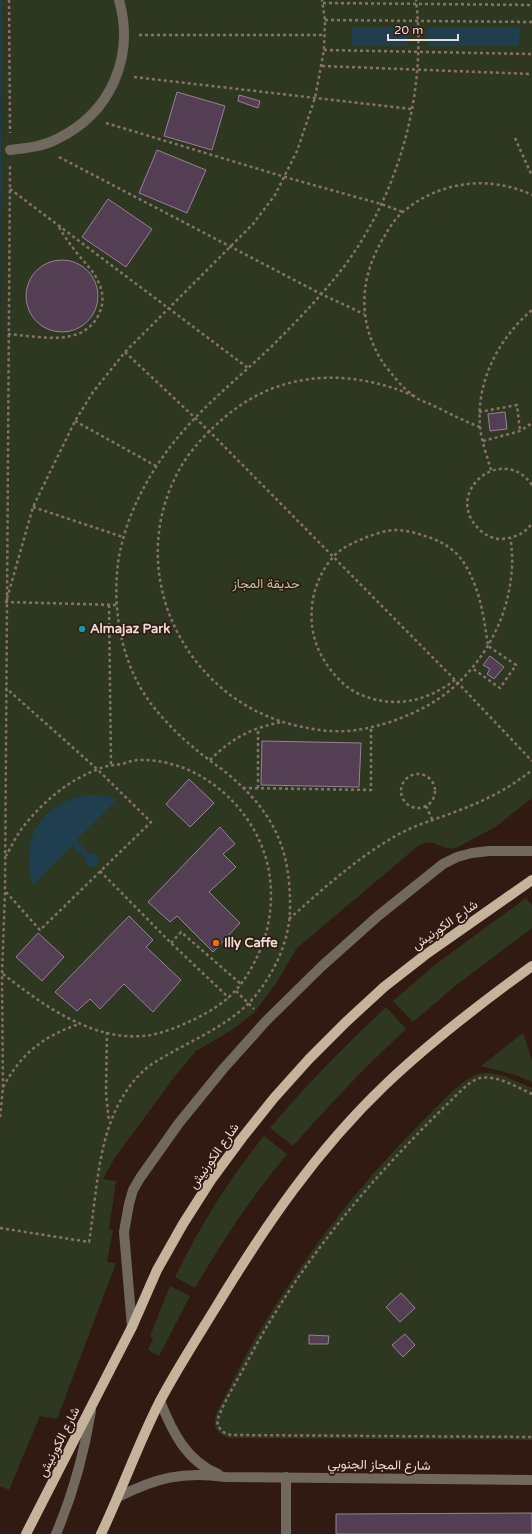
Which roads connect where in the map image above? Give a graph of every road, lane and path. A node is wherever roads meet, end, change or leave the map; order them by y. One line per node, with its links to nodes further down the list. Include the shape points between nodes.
1 (9, 0): 24 (path)
2 (119, 0): 11 (street, via 123,14)
3 (416, 0): 5 (path)
4 (323, 2): 5 (path); 7 (path)
5 (416, 4): 6 (path); 8 (path)
6 (532, 5)
7 (325, 20): 8 (path); 10 (path)
8 (418, 20): 9 (path); 13 (path)
9 (532, 22)
10 (325, 35): 11 (path); 12 (path)
11 (124, 36): 17 (street, via 123,55)
12 (324, 50): 13 (path); 15 (path)
13 (418, 52): 14 (path); 16 (path)
14 (532, 54)
15 (322, 66): 16 (path); 19 (path)
16 (417, 69): 18 (path); 20 (path)
17 (117, 74): 19 (path); 21 (street, via 104,100)
18 (532, 74)
19 (315, 98): 20 (path); 26 (path, via 300,144)
20 (411, 109): 29 (path, via 405,143)
21 (89, 118): 23 (street, via 57,140); 26 (path)
22 (515, 138): 25 (path)
23 (38, 146): 24 (street); 32 (path)
24 (10, 150): 27 (path)
25 (532, 176)
26 (285, 177): 29 (path); 32 (path, via 264,212)
27 (10, 189): 31 (path); 37 (path)
28 (532, 195): 30 (path, via 501,185 458,185 435,191)
29 (381, 204): 30 (path); 33 (path, via 359,244)
30 (403, 212): 36 (path, via 384,236 368,268)
31 (58, 225): 34 (path); 37 (path, via 98,281 103,293 100,313 95,322 74,335 54,338)
32 (231, 247): 33 (path); 34 (path)
33 (322, 294): 36 (path); 39 (path)
34 (168, 308): 38 (path); 39 (path)
35 (532, 310): 41 (path, via 513,328 493,357 482,391)
36 (364, 314): 40 (path, via 379,356 389,371)
37 (8, 334): 58 (path)
38 (125, 352): 42 (path); 43 (path, via 96,387)
39 (248, 368): 42 (path)
40 (414, 396): 45 (path); 46 (path, via 372,381 352,378 326,377 301,380 273,387 253,397)
41 (479, 412): 45 (path); 47 (path, via 517,405)
42 (195, 418): 46 (path); 49 (path)
43 (75, 421): 49 (path); 52 (path)
44 (532, 423): 47 (path)
45 (480, 427): 48 (path)
46 (209, 431): 57 (path); 66 (path, via 175,476 162,511 158,545 161,587 177,634 206,673 223,690 245,705)
47 (520, 431): 48 (path)
48 (483, 441): 50 (path)
49 (156, 466): 55 (path, via 137,502)
50 (491, 470): 51 (path, via 504,468 517,471); 56 (path, via 478,478 469,491 467,506 471,521 481,533 495,539)
51 (532, 485)
52 (34, 507): 55 (path); 58 (path)
53 (532, 523): 54 (path)
54 (531, 527): 56 (path)
55 (123, 537): 60 (path, via 118,564)
56 (511, 538): 61 (path, via 510,588 504,612)
57 (334, 557): 61 (path, via 360,540 395,530 433,538 463,561 472,577 479,595); 63 (path); 63 (path, via 318,584 311,604 311,624 316,644 335,676 351,690 369,698 393,703 421,698 441,690)
58 (6, 602): 59 (path); 65 (path)
59 (109, 605): 60 (path); 71 (path)
60 (116, 605): 69 (path, via 124,648 151,704 194,748)
61 (488, 646): 62 (path); 62 (path, via 516,665 500,688)
62 (472, 668): 64 (path)
63 (455, 680): 64 (path)
64 (458, 683): 68 (path, via 445,695 408,716); 70 (path)
65 (6, 688): 72 (path); 79 (path)
66 (282, 722): 67 (path); 68 (path, via 335,732)
67 (258, 728): 69 (path, via 235,738); 75 (path)
68 (371, 728): 75 (path, via 371,790)
69 (210, 760): 74 (path)
70 (532, 761)
71 (111, 766): 72 (path); 87 (path, via 138,760 159,761 195,773 212,783 230,799 254,829 269,871 270,919 257,958)
72 (96, 769): 79 (path, via 45,803 22,828); 80 (path, via 151,822)
73 (532, 770): 77 (path, via 506,789 485,800)
74 (243, 788): 75 (path); 83 (path, via 270,820 284,851 290,892)
75 (258, 788)
76 (426, 806): 76 (path, via 432,802 436,788 428,776 414,774 403,783 402,796 406,803 412,806); 77 (path)
77 (432, 819): 83 (path, via 400,833 368,854)
78 (532, 851): 91 (street, via 472,852 457,856 443,864 378,916)
79 (6, 857): 82 (path)
80 (100, 871): 82 (path, via 40,930); 84 (path)
81 (532, 880): 99 (main road, شارع الكورنيش, via 384,987 289,1081 211,1180 158,1270)
82 (5, 892): 86 (path)
83 (289, 919): 90 (path, via 284,944 275,965)
84 (171, 943): 87 (path, via 181,932); 89 (path)
85 (532, 966): 100 (main road, via 424,1049 353,1118 313,1164 250,1250)
86 (2, 974): 92 (path, via 56,1013); 94 (path)
87 (242, 985): 88 (path)
88 (236, 991): 89 (path); 90 (path)
89 (229, 998): 93 (path, via 198,1018 152,1035 131,1037)
90 (248, 1004): 91 (path); 97 (path, via 225,1023 158,1060 141,1073 125,1093)
91 (266, 1020): 99 (street, via 179,1123 133,1190 124,1232)
92 (79, 1024): 93 (path); 94 (path, via 60,1031 25,1055)
93 (107, 1032): 97 (path, via 106,1093)
94 (3, 1088): 96 (path)
95 (532, 1094): 102 (path, via 489,1077 479,1078 466,1086 402,1148 321,1245 259,1340 217,1421 222,1431 231,1435)
96 (0, 1117)
97 (110, 1124): 98 (path, via 100,1162 89,1242)
98 (0, 1228)
99 (132, 1327): 101 (main road, شارع الكورنيش)
100 (160, 1401): 103 (street, شارع المجاز الجنوبي, via 169,1423 193,1458); 106 (main road)
101 (91, 1409): 107 (main road, شارع الكورنيش); 108 (street, via 73,1491)
102 (532, 1437)
103 (225, 1477): 104 (street, شارع المجاز الجنوبي); 106 (street, شارع المجاز الجنوبي, via 208,1474 174,1476 157,1480)
104 (286, 1477): 105 (street, شارع المجاز الجنوبي); 110 (street)
105 (532, 1480)
106 (118, 1497): 109 (main road)
107 (26, 1534)
108 (56, 1534)
109 (101, 1534)
110 (286, 1534)

